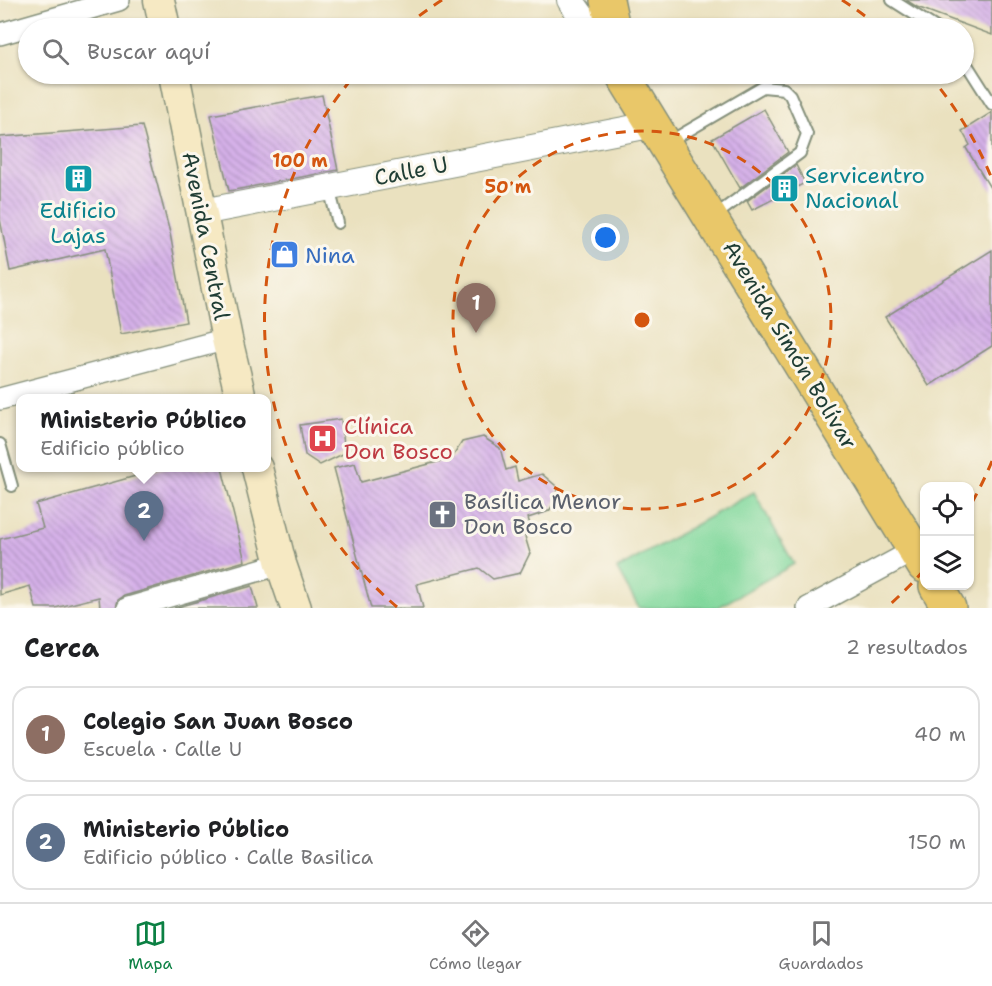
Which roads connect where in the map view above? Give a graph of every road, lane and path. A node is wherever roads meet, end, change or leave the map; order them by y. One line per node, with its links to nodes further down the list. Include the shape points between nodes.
1 (120, 0): 6 (street)
2 (159, 0): 7 (main road)
3 (570, 0): 8 (street)
4 (607, 0): 9 (main road)
5 (892, 0): 10 (lane)
6 (56, 18)
7 (163, 18)
8 (583, 18)
9 (611, 18)
10 (920, 18)
11 (18, 29): 12 (street)
12 (0, 34)
13 (974, 77): 16 (lane)
14 (176, 84): 19 (main road, Avenida Central)
15 (628, 84): 17 (main road, Avenida Simón Bolívar)
16 (992, 104)
17 (661, 134): 18 (street, Calle U); 20 (main road, Avenida Simón Bolívar); 20 (lane, via 763,87 783,89 790,95 807,134 800,153)
18 (329, 187): 19 (street, Calle U); 21 (lane)
19 (202, 212): 22 (main road, Avenida Central)
20 (712, 218): 30 (main road, Avenida Simón Bolívar)
21 (338, 224)
22 (227, 339): 23 (street); 24 (main road, Avenida Central)
23 (19, 394)
24 (240, 394)
25 (16, 395): 26 (street)
26 (0, 399)
27 (0, 444): 29 (lane)
28 (258, 472): 31 (main road)
29 (12, 486)
30 (920, 558): 35 (street)
31 (280, 564): 33 (street); 34 (main road)
32 (939, 590): 36 (main road)
33 (128, 608)
34 (296, 608)
35 (808, 608)
36 (949, 608)

